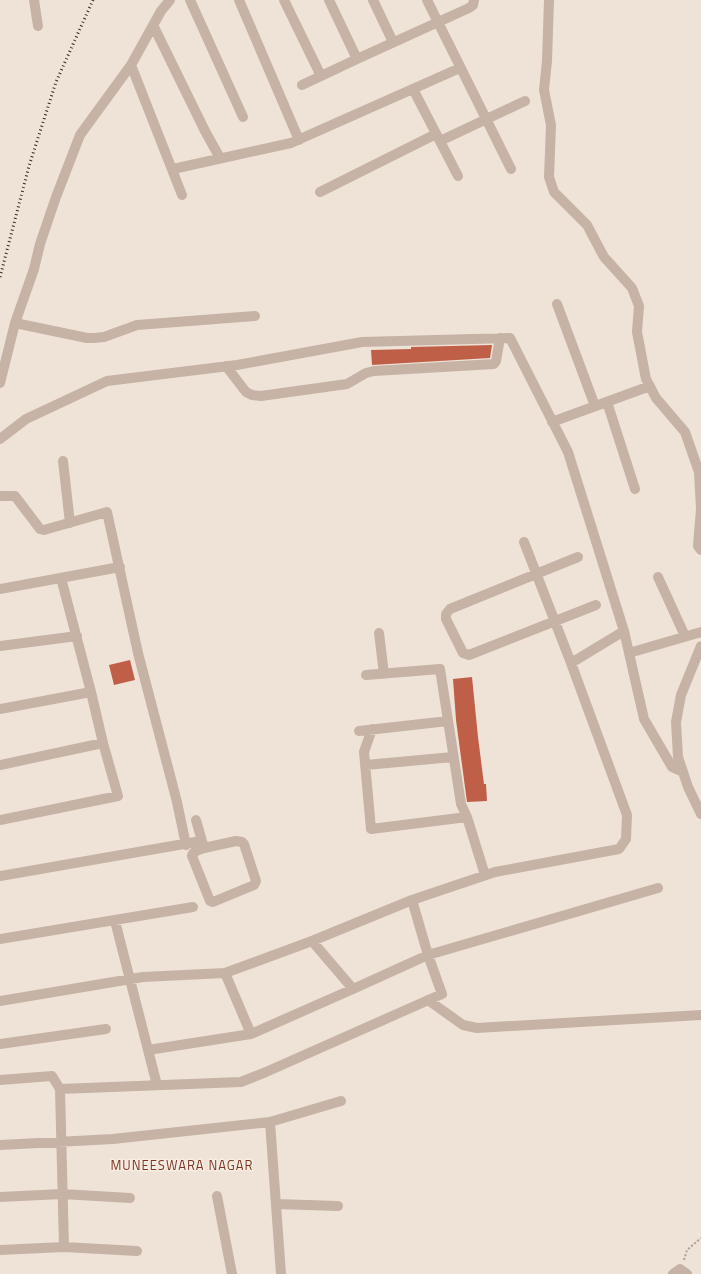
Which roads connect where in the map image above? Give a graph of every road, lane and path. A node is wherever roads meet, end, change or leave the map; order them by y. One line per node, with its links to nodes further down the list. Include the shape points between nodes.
1 (34, 0): 13 (street)
2 (170, 0): 12 (street)
3 (190, 0): 22 (street)
4 (239, 0): 25 (street)
5 (284, 0): 18 (street)
6 (329, 0): 15 (street)
7 (373, 0): 14 (street)
8 (427, 0): 11 (street)
9 (474, 0): 11 (street, via 473,5 468,8)
10 (549, 0): 38 (street, via 544,90 551,124 549,177 554,192 587,225 604,258 632,288 639,306 637,332 646,379)
11 (437, 22): 14 (street); 17 (street)
12 (153, 24): 16 (street); 26 (street)
13 (38, 26)
14 (393, 42): 15 (street)
15 (357, 59): 18 (street)
16 (131, 64): 27 (street); 34 (street, via 80,135 56,197)
17 (460, 68): 20 (street); 23 (street)
18 (321, 76): 19 (street)
19 (302, 85)
20 (413, 89): 24 (street); 25 (street)
21 (525, 101): 23 (street)
22 (244, 117)
23 (486, 120): 24 (street); 28 (street)
24 (438, 138): 29 (street); 30 (street)
25 (299, 140): 26 (street)
26 (220, 158): 27 (street)
27 (172, 169): 31 (street)
28 (511, 169)
29 (458, 176)
30 (320, 192)
31 (182, 195)
32 (557, 304): 40 (street)
33 (255, 316): 34 (street, via 130,326 104,337 94,338)
34 (15, 323): 37 (street)
35 (500, 338): 36 (street, via 362,342); 36 (street, via 496,361 492,364 374,371 347,384 261,396 246,392); 41 (street, via 510,338)
36 (226, 366): 42 (street, via 107,382 26,419)
37 (0, 383)
38 (650, 386): 39 (street); 48 (street, via 656,398 685,432 699,472 701,509 698,546)
39 (607, 402): 40 (street); 44 (street)
40 (595, 406): 41 (street)
41 (552, 422): 57 (street, via 568,452)
42 (0, 439)
43 (63, 461): 46 (street)
44 (635, 489)
45 (0, 496): 46 (street, via 15,496 40,529 48,530)
46 (70, 523): 50 (street, via 107,512)
47 (524, 542): 51 (street)
48 (701, 550)
49 (578, 557): 51 (street)
50 (120, 567): 53 (street); 82 (street, via 138,653)
51 (536, 574): 56 (street); 56 (street, via 450,610 446,614 446,619 463,653 467,655)
52 (658, 577): 61 (street)
53 (61, 578): 54 (street); 60 (street)
54 (0, 589)
55 (596, 605): 56 (street)
56 (555, 622): 65 (street)
57 (624, 631): 64 (street); 65 (street)
58 (701, 632): 61 (street)
59 (379, 633): 66 (street)
60 (77, 636): 62 (street); 68 (street)
61 (685, 636): 64 (street)
62 (0, 646)
63 (701, 646): 77 (street, via 681,695 676,722 678,757)
64 (630, 653): 77 (street, via 644,719 672,767)
65 (571, 663): 84 (street, via 627,815 626,839 620,849)
66 (384, 674): 67 (street); 70 (street, via 440,669)
67 (366, 675)
68 (91, 692): 69 (street); 73 (street)
69 (0, 708)
70 (448, 721): 71 (street); 74 (street)
71 (372, 730): 72 (street); 76 (street, via 364,752)
72 (359, 731)
73 (103, 743): 75 (street); 80 (street, via 118,796)
74 (453, 757): 76 (street); 79 (street, via 461,804)
75 (0, 765)
76 (366, 765): 79 (street, via 371,829)
77 (683, 772): 78 (street)
78 (701, 814)
79 (467, 817): 84 (street)
80 (0, 820)
81 (196, 820): 83 (street)
82 (186, 845): 83 (street); 85 (street)
83 (202, 845): 83 (street, via 192,856 210,902 254,885 256,881 242,842)
84 (485, 875): 87 (street)
85 (0, 876)
86 (658, 888): 92 (street)
87 (412, 900): 91 (street); 92 (street)
88 (193, 908): 89 (street)
89 (115, 921): 90 (street); 94 (street)
90 (0, 939)
91 (312, 941): 93 (street); 95 (street)
92 (428, 955): 95 (street); 96 (street, via 442,994)
93 (225, 973): 94 (street); 100 (street)
94 (130, 979): 97 (street); 102 (street)
95 (353, 989): 100 (street)
96 (428, 1000): 98 (street, via 463,1025 477,1028); 104 (street, via 241,1082)
97 (0, 1001)
98 (701, 1015)
99 (106, 1029): 101 (street)
100 (251, 1034): 102 (street)
101 (0, 1044)
102 (148, 1050): 104 (street)
103 (0, 1080): 105 (street, via 52,1076)
104 (157, 1085): 105 (street)
105 (60, 1089): 108 (street)
106 (341, 1101): 107 (street)
107 (270, 1122): 108 (street); 114 (street)
108 (61, 1142): 109 (street); 110 (street)
109 (0, 1145)
110 (62, 1194): 112 (street); 113 (street); 117 (street)
111 (217, 1196): 121 (street)
112 (0, 1197)
113 (130, 1198)
114 (276, 1204): 115 (street); 122 (street)
115 (338, 1206)
116 (701, 1238): 120 (path, via 687,1250)
117 (64, 1247): 118 (street); 119 (street)
118 (0, 1250)
119 (137, 1251)
120 (680, 1272)
121 (232, 1274)
122 (281, 1274)

